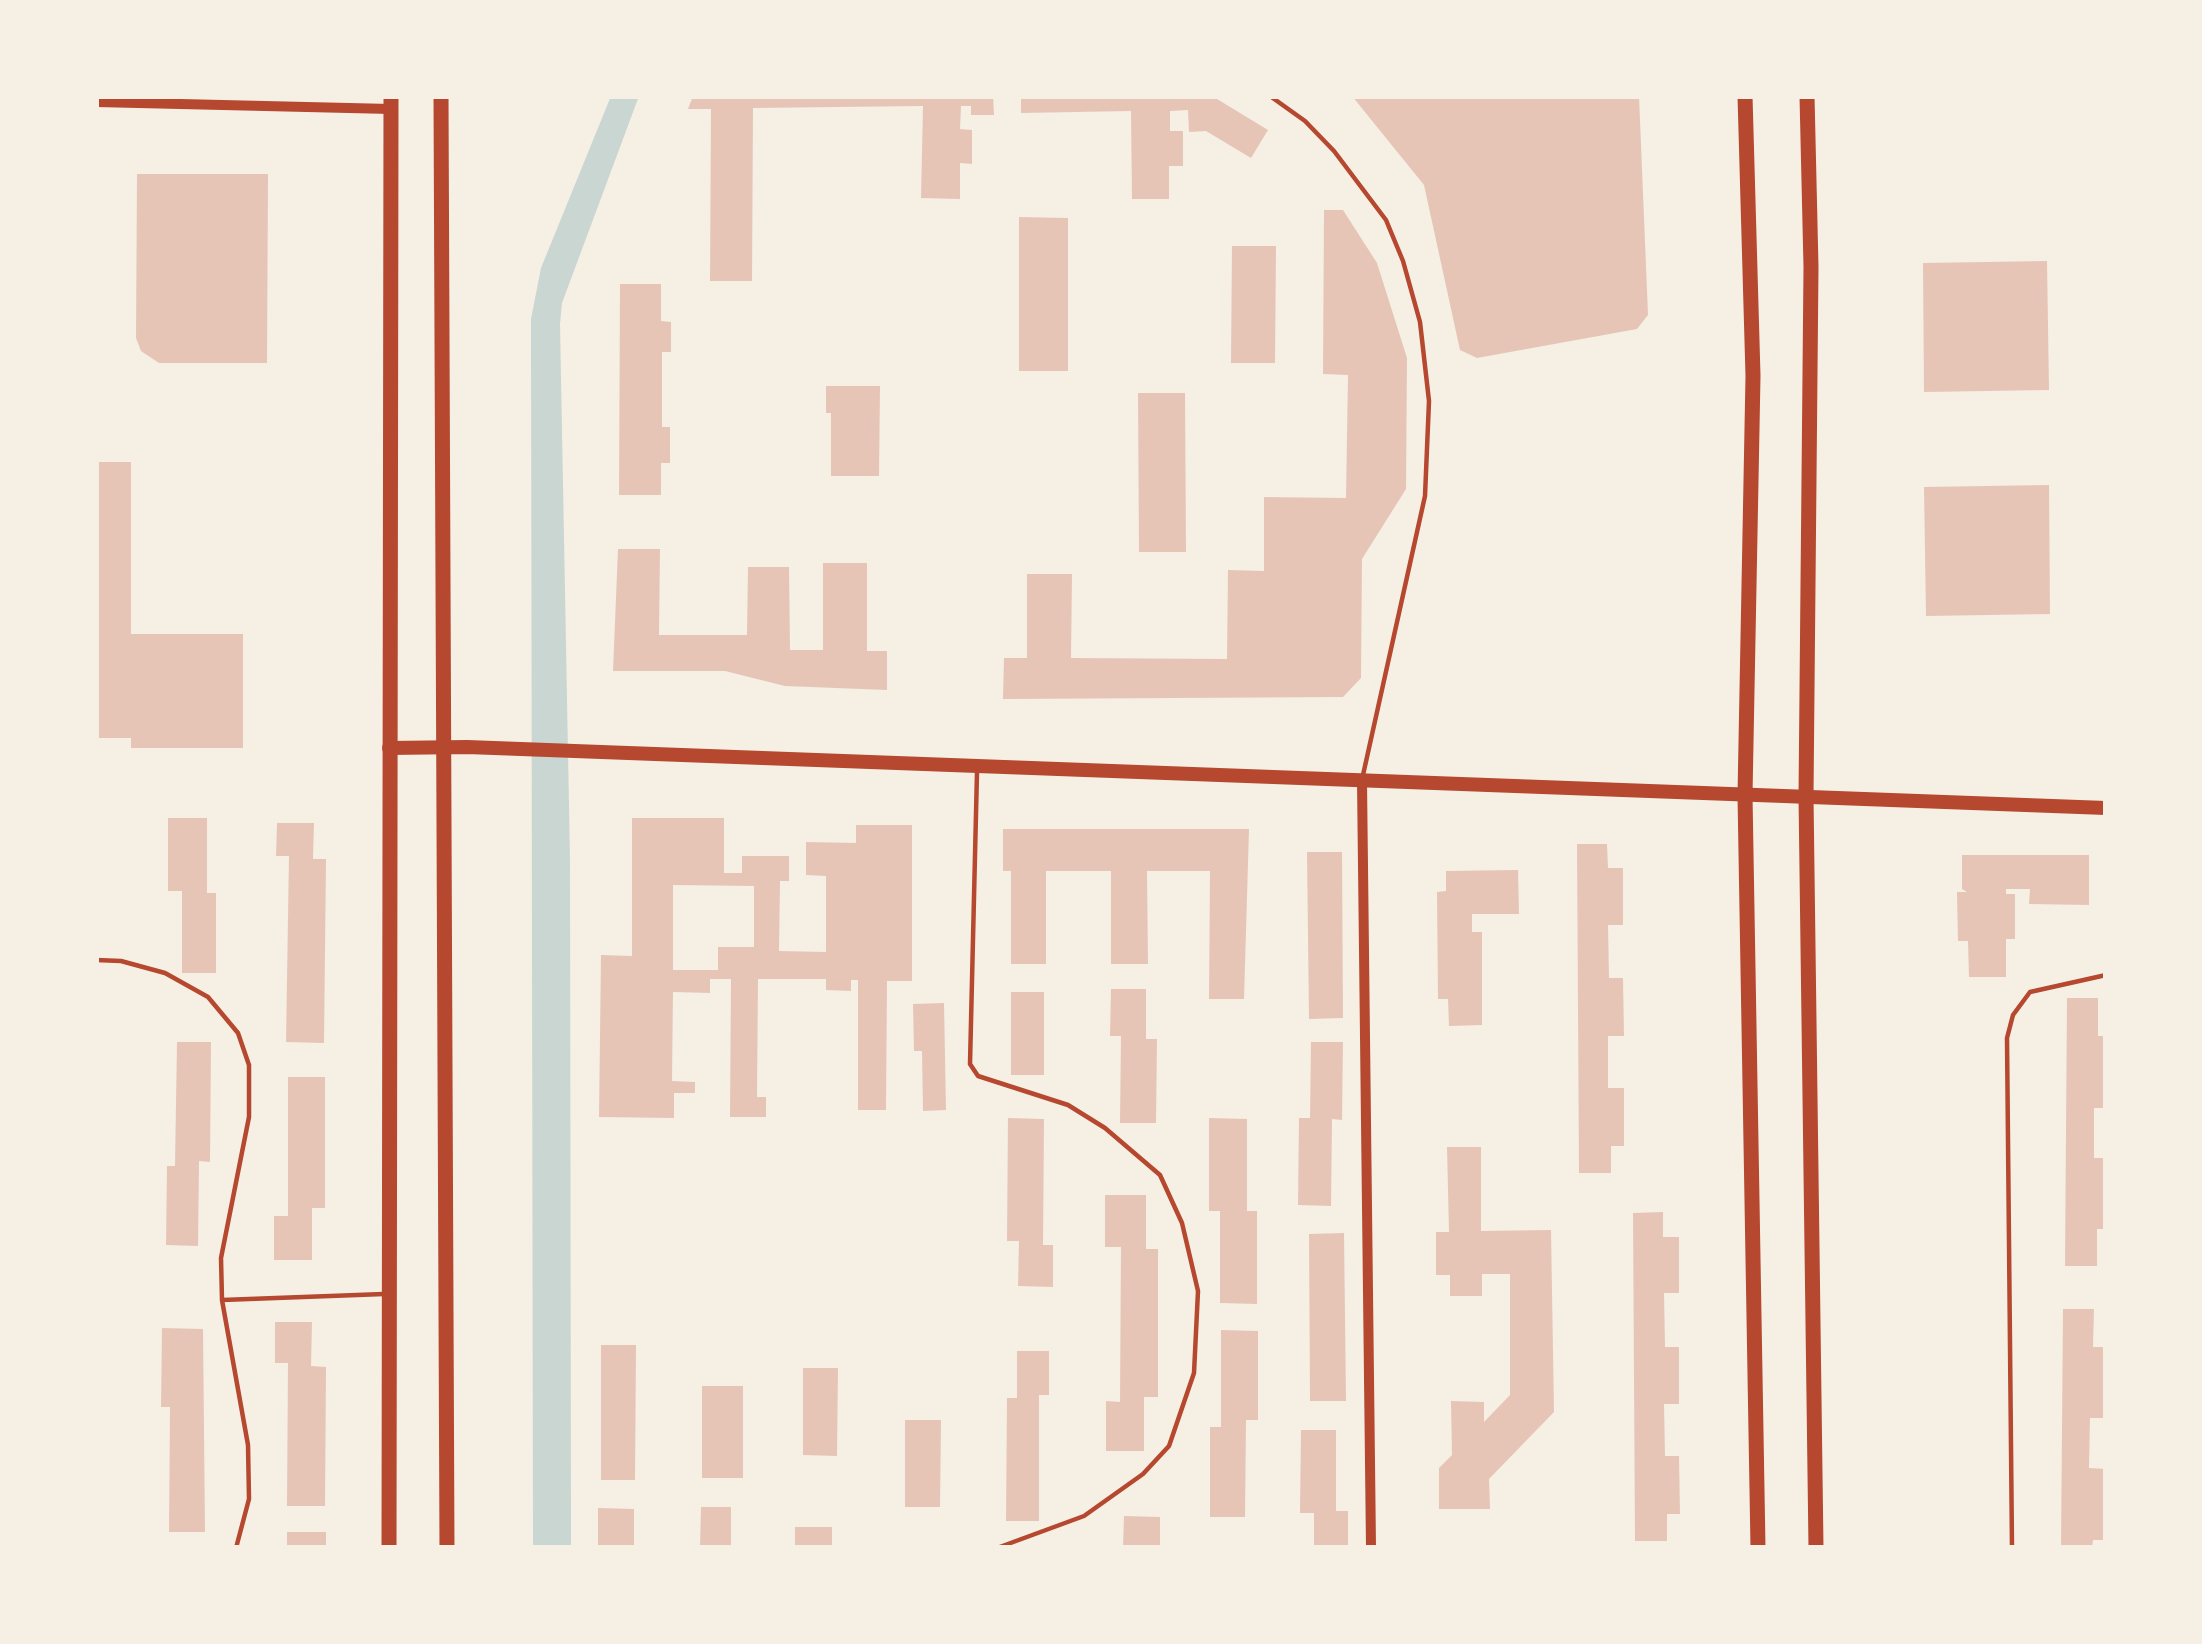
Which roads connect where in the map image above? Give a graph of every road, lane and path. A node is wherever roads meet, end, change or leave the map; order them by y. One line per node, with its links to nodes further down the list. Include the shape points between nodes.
1 (441, 96): 7 (main road)
2 (1270, 96): 10 (lane, via 1305,121 1386,220 1420,322 1429,401 1425,496)
3 (1745, 96): 11 (main road, via 1754,376)
4 (1808, 96): 12 (main road)
5 (96, 102): 6 (street)
6 (391, 103): 8 (main road)
7 (442, 746): 8 (street); 9 (street); 20 (main road)
8 (389, 748): 16 (main road)
9 (977, 766): 10 (street); 21 (lane, via 970,1064 978,1076 1069,1105 1160,1175 1198,1291 1194,1373 1169,1446 1084,1516)
10 (1362, 781): 11 (street); 22 (street)
11 (1745, 795): 12 (street); 23 (main road)
12 (1807, 796): 13 (street); 24 (main road)
13 (2106, 808)
14 (96, 959): 17 (lane, via 165,973 208,997 238,1033 251,1095 227,1211)
15 (2106, 975): 25 (lane, via 2030,992 2007,1038)
16 (389, 1293): 17 (lane); 19 (main road)
17 (222, 1300): 18 (lane, via 248,1445 250,1499)
18 (236, 1548)
19 (389, 1548)
20 (446, 1548)
21 (997, 1548)
22 (1371, 1548)
23 (1758, 1548)
24 (1816, 1548)
25 (2012, 1548)

